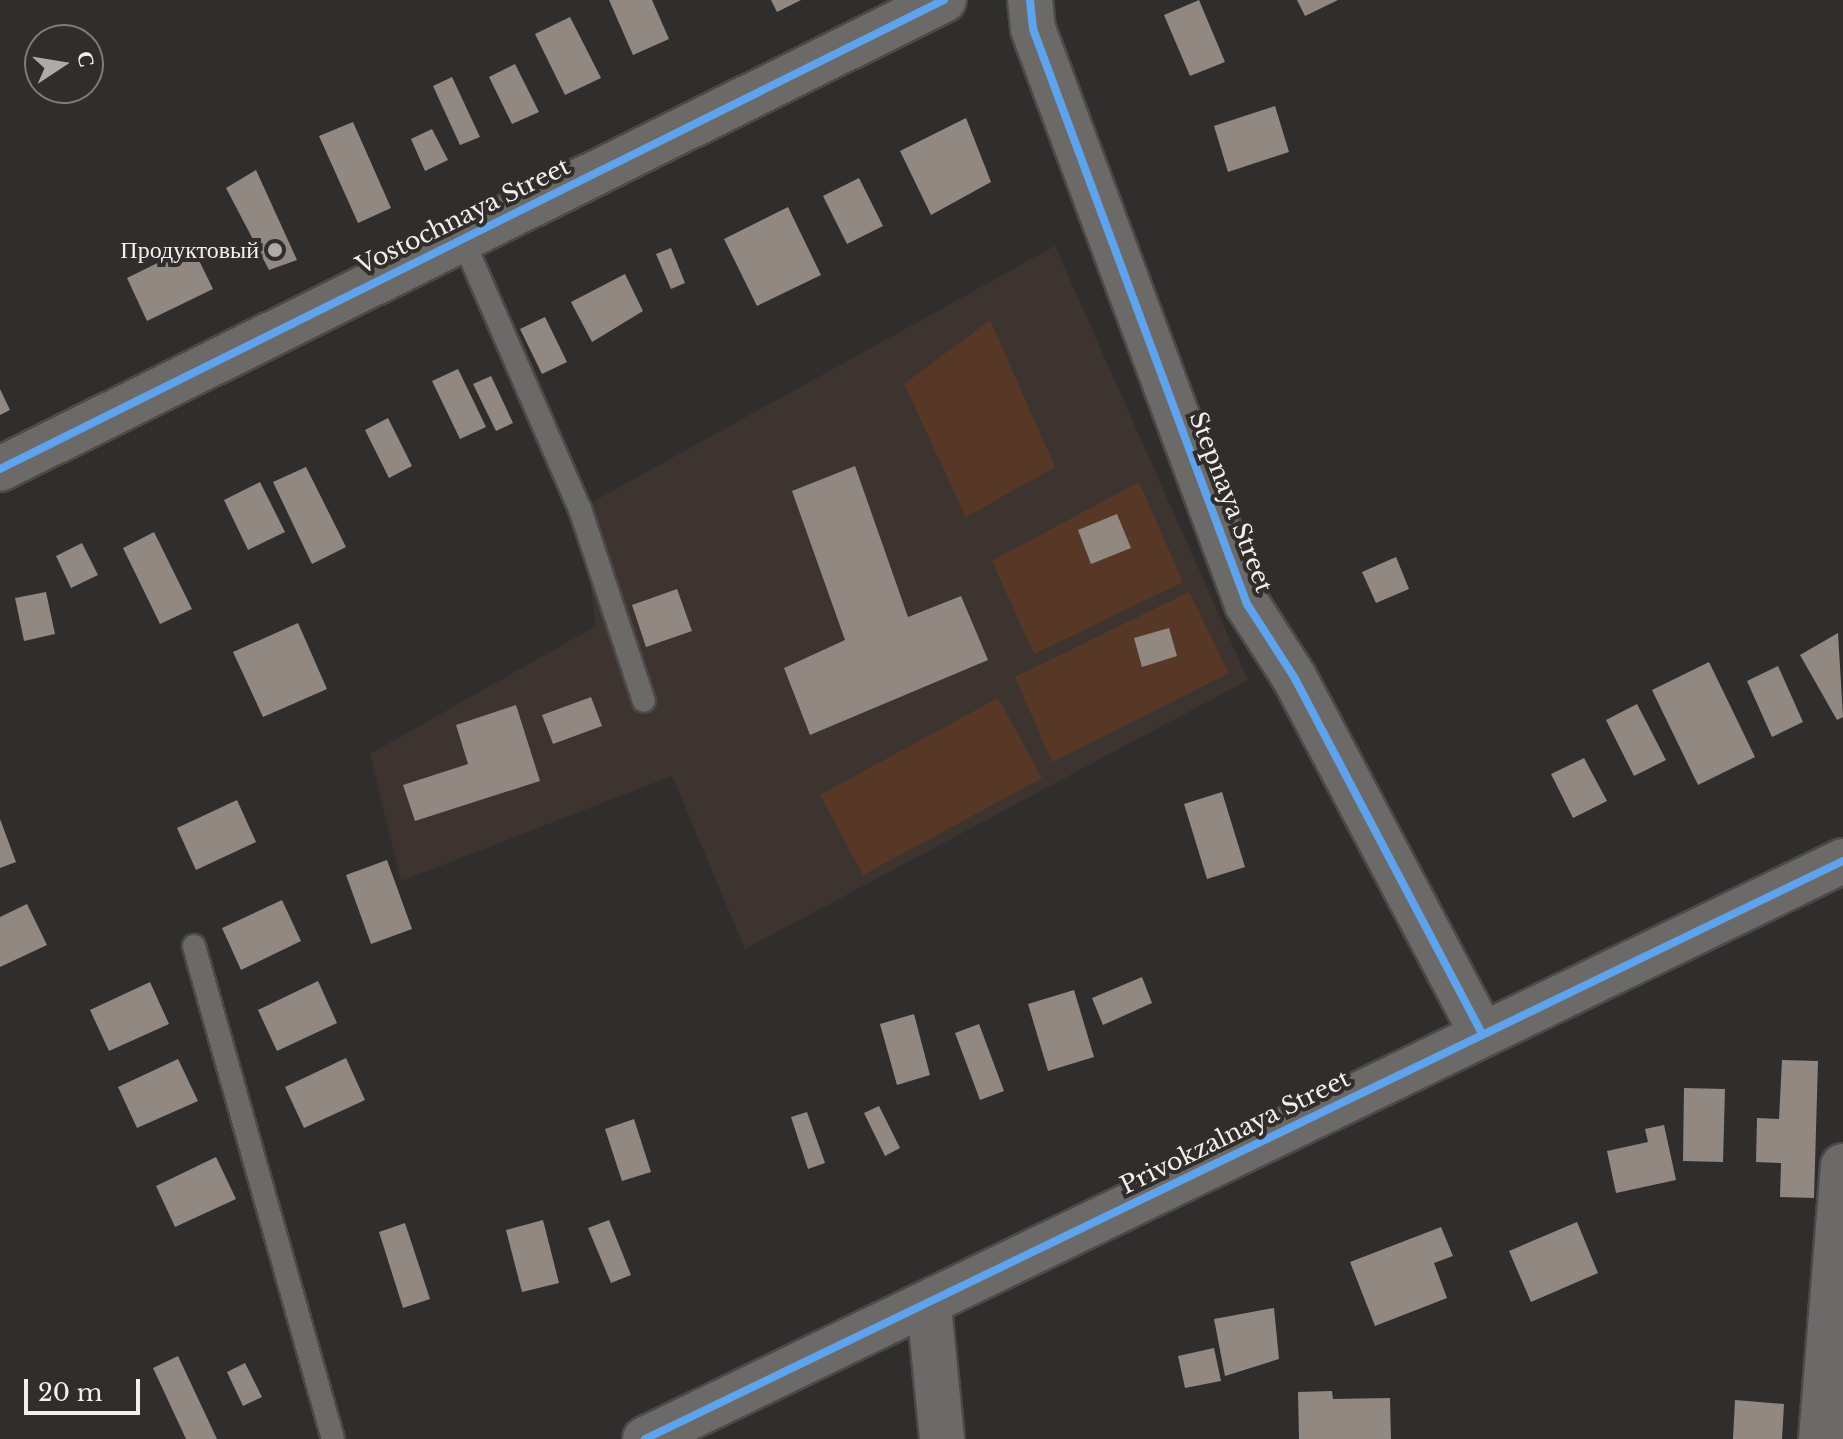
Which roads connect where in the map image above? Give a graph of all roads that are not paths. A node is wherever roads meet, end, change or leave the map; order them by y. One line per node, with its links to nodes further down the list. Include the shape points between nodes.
1 (944, 0): 3 (street, Vostochnaya Street)
2 (1030, 0): 8 (street, Stepnaya Street, via 1033,29 1247,604 1294,677)
3 (462, 238): 4 (street, Vostochnaya Street); 5 (lane, via 580,509)
4 (0, 469)
5 (644, 701)
6 (1838, 878): 8 (street, Privokzalnaya Street)
7 (194, 946): 11 (lane)
8 (1481, 1032): 10 (street, Privokzalnaya Street)
9 (1843, 1166): 14 (street)
10 (929, 1306): 12 (street, Privokzalnaya Street); 13 (street)
11 (333, 1439)
12 (645, 1439)
13 (942, 1439)
14 (1821, 1439)

